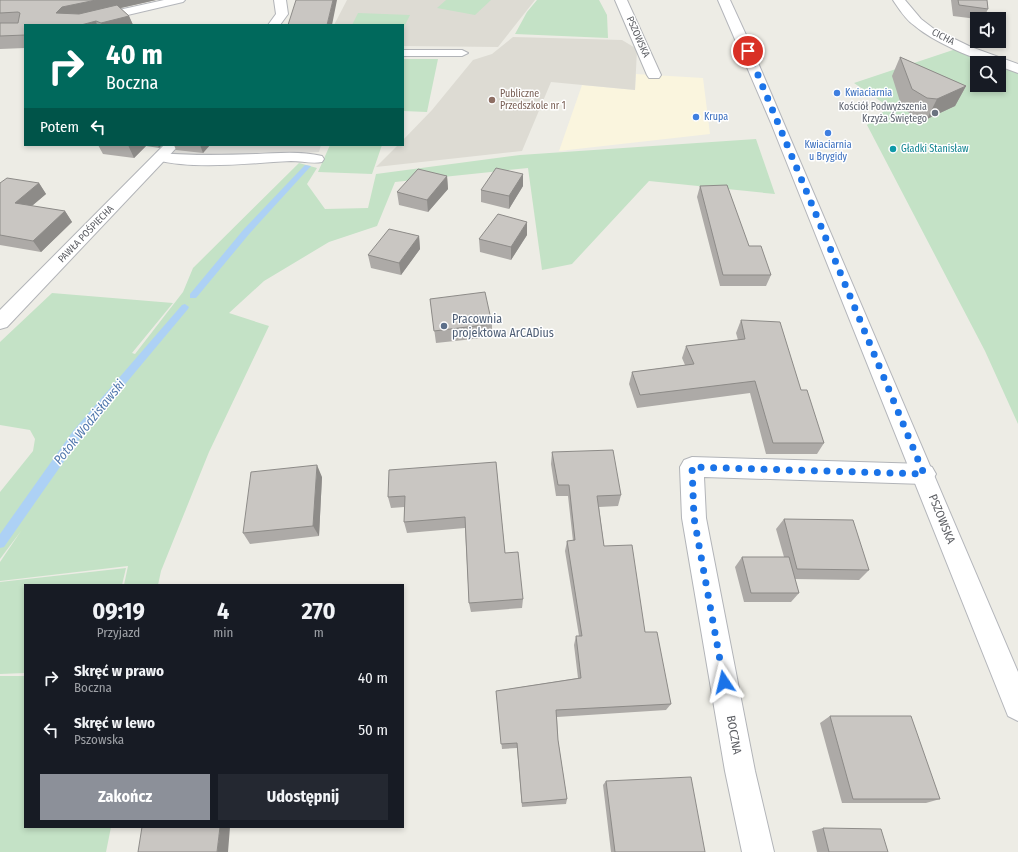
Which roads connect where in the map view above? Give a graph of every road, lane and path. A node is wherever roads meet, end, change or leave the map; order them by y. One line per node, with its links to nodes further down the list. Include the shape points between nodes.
1 (179, 0): 6 (street)
2 (280, 0): 7 (street, via 282,14)
3 (621, 0): 11 (street, PSZOWSKA)
4 (724, 0): 15 (street, PSZOWSKA, via 757,73)
5 (900, 0): 10 (street, CICHA, via 918,23 935,34)
6 (74, 24)
7 (275, 24)
8 (462, 52): 9 (lane)
9 (404, 53)
10 (1018, 69)
11 (654, 75)
12 (166, 151): 13 (lane, via 195,160 299,157); 14 (street, PAWŁA POŚPIECHA)
13 (317, 159)
14 (0, 322)
15 (924, 474): 16 (street, PSZOWSKA); 17 (street, BOCZNA, via 692,467 694,518 740,771)
16 (1018, 706)
17 (758, 852)

